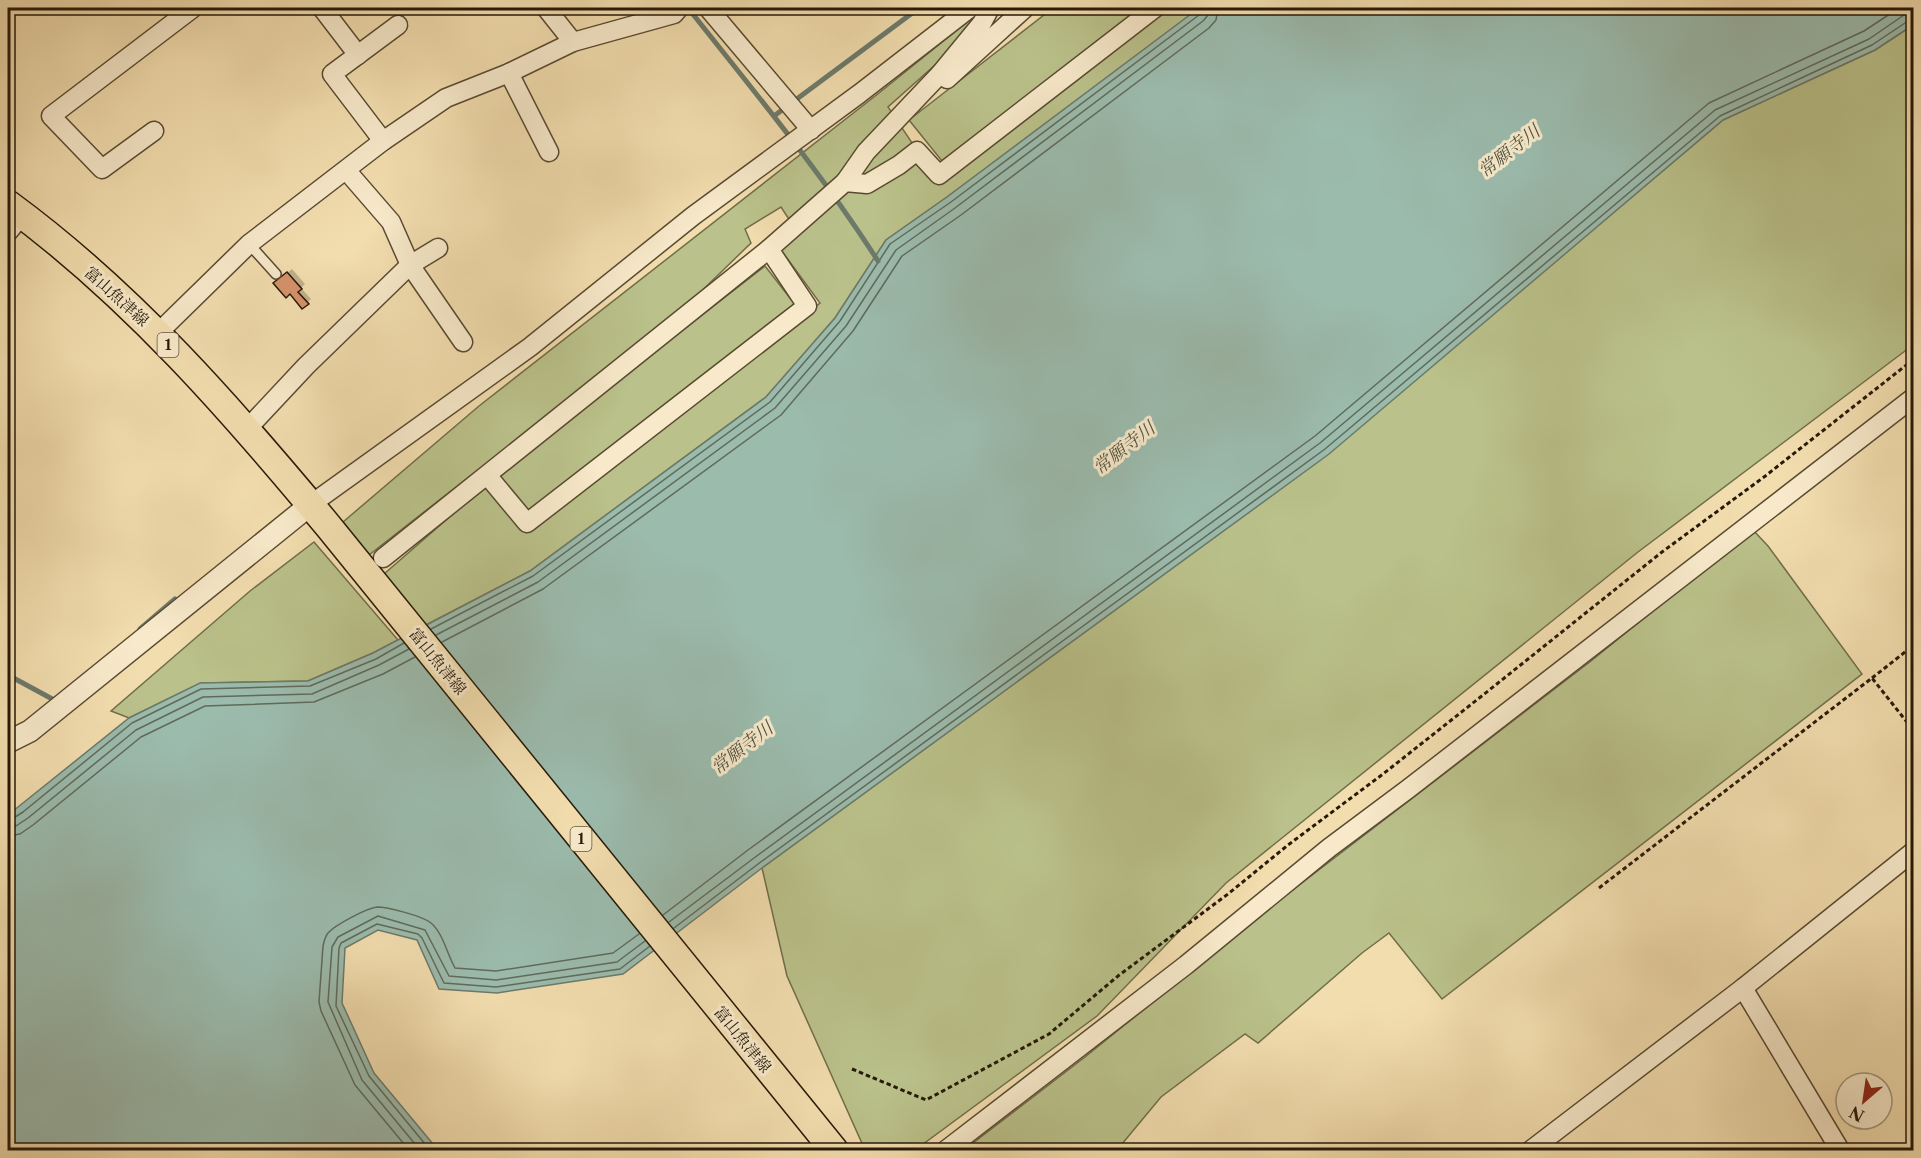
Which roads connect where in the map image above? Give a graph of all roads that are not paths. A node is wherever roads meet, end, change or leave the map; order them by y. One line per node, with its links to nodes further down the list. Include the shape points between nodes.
1 (193, 8): 16 (street, via 51,116 102,169)
2 (322, 8): 12 (street)
3 (546, 8): 11 (street)
4 (679, 8): 11 (street, via 674,15)
5 (708, 8): 15 (street)
6 (970, 8): 15 (street)
7 (990, 8): 14 (street)
8 (1025, 8): 14 (street, via 947,79)
9 (1155, 8): 20 (street, via 939,175 917,151 867,184)
10 (398, 25): 12 (street)
11 (573, 42): 13 (street)
12 (358, 55): 17 (street, via 332,74)
13 (509, 73): 17 (street, via 446,98); 18 (street)
14 (940, 74): 20 (street, via 866,152)
15 (811, 130): 32 (street, via 693,216 530,347)
16 (154, 131)
17 (383, 141): 19 (street)
18 (549, 152)
19 (346, 171): 22 (street); 25 (street, via 390,222)
20 (845, 182): 24 (street)
21 (12, 217): 27 (main road, 富山魚津線 / 1, via 96,276)
22 (249, 244): 26 (lane); 27 (street)
23 (438, 248): 25 (street)
24 (769, 249): 31 (street); 31 (street, via 807,306 527,523)
25 (410, 265): 28 (street); 30 (street)
26 (276, 274)
27 (158, 333): 30 (main road, 富山魚津線 / 1)
28 (463, 342)
29 (1914, 397): 38 (street, via 1329,848 1186,965)
30 (247, 429): 32 (main road, 富山魚津線 / 1)
31 (487, 475): 33 (street)
32 (310, 505): 34 (street, via 30,731); 37 (main road, 富山魚津線 / 1)
33 (383, 558)
34 (8, 742)
35 (1914, 852): 36 (street)
36 (1743, 987): 39 (street); 40 (street)
37 (834, 1150)
38 (946, 1150)
39 (1531, 1150)
40 (1840, 1150)

